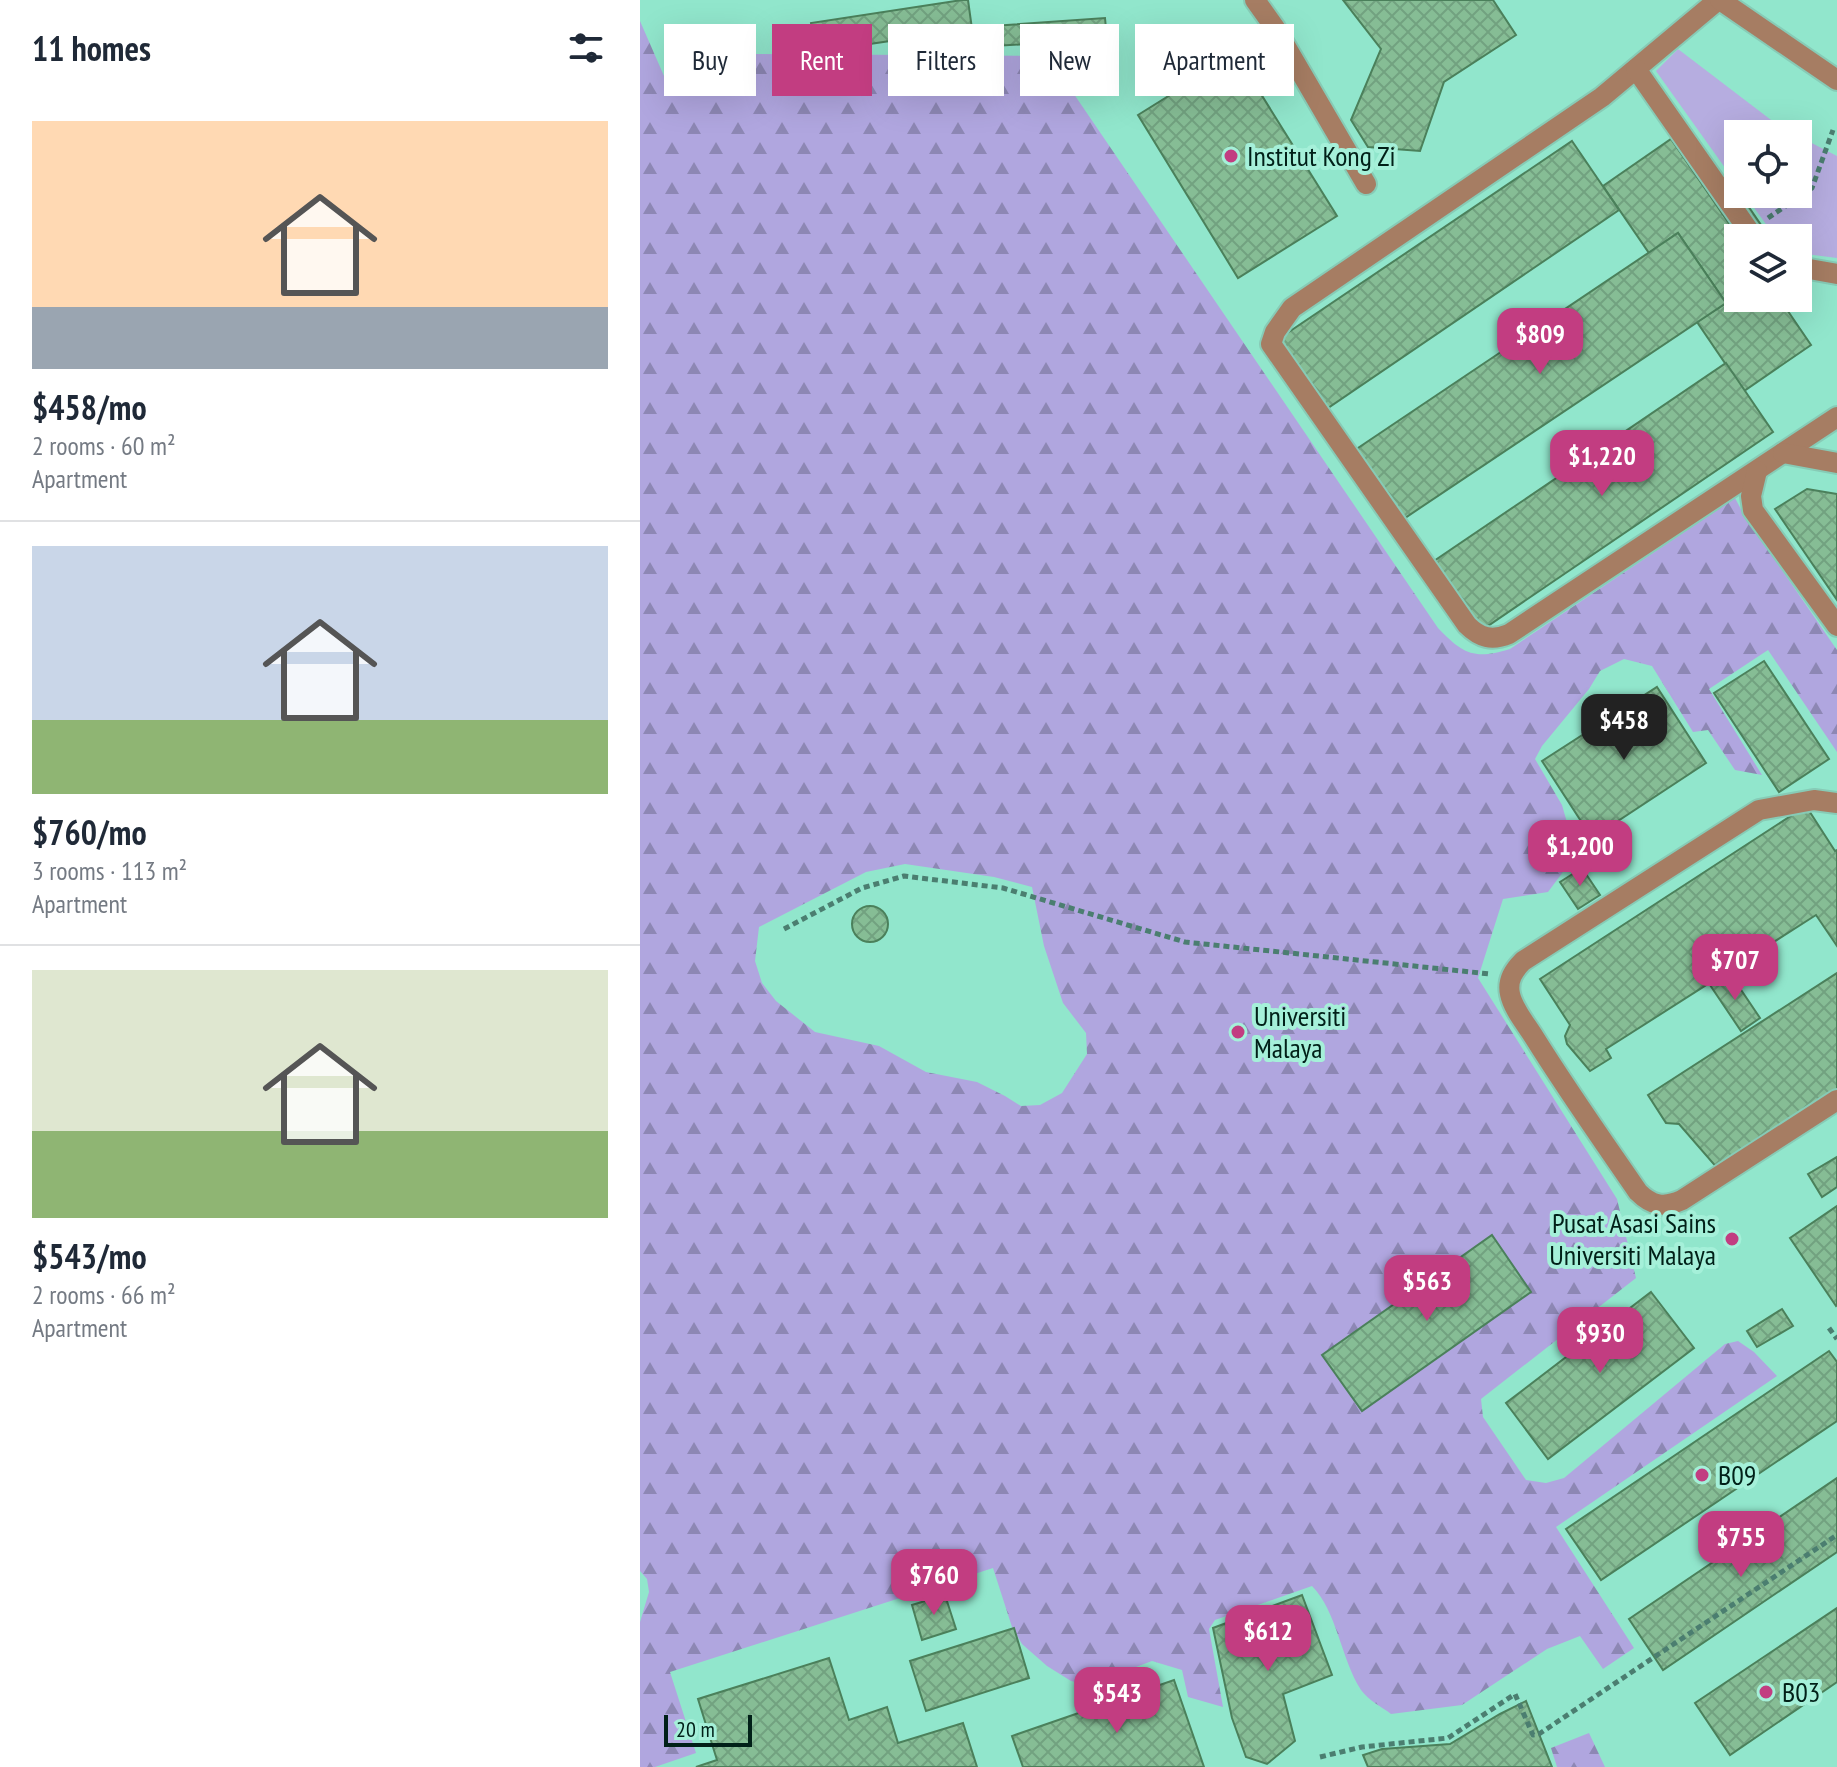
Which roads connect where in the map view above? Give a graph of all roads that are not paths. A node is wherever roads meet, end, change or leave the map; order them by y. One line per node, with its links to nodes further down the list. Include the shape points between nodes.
1 (1255, 0): 5 (street)
2 (1719, 0): 3 (street); 4 (street)
3 (1636, 69): 6 (street); 12 (street, via 1292,308 1271,344 1467,625 1486,638 1509,634)
4 (1837, 80)
5 (1366, 184)
6 (1745, 224)
7 (1812, 270): 8 (street)
8 (1837, 274)
9 (1837, 417): 10 (street)
10 (1783, 453): 11 (street); 12 (street)
11 (1837, 463)
12 (1757, 471): 13 (street, via 1753,510)
13 (1837, 626)
14 (1837, 803): 15 (street, via 1814,800 1759,810 1523,961 1514,969 1509,992 1638,1192 1658,1206 1682,1200)
15 (1837, 1100)

